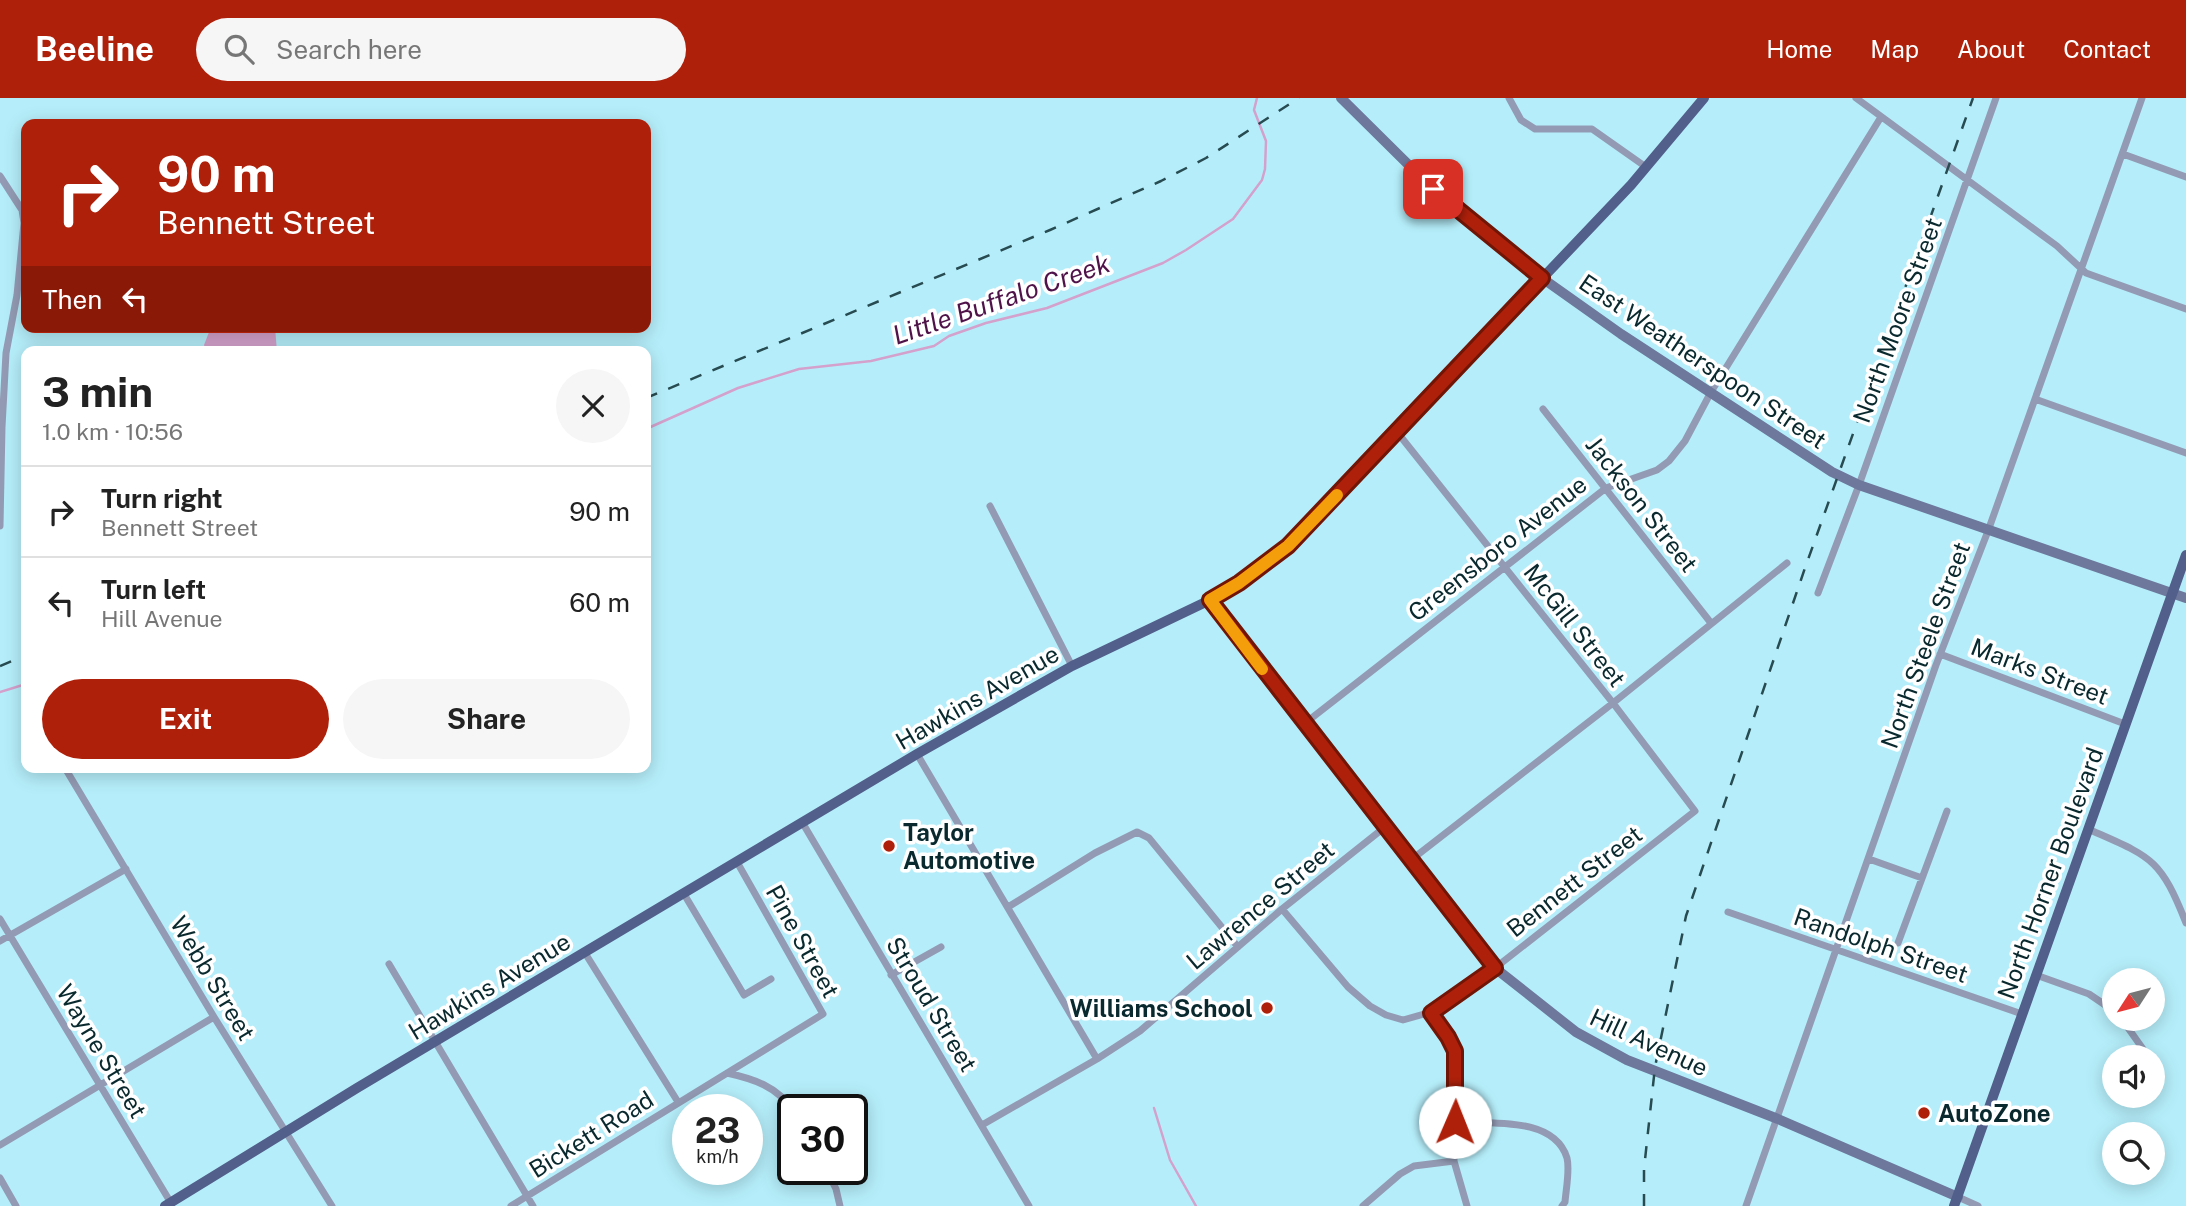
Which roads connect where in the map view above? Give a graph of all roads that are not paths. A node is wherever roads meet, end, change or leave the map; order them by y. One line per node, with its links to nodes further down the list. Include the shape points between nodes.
1 (1509, 98): 9 (street, via 1521,120 1535,130 1592,129)
2 (1704, 98): 9 (main road, Hawkins Avenue)
3 (1856, 98): 7 (street)
4 (1996, 98): 12 (street, North Moore Street)
5 (2142, 98): 8 (street, North Steele Street)
6 (1341, 99): 16 (street, East Weatherspoon Street, via 1433,189)
7 (1881, 117): 12 (street); 19 (street, Greensboro Avenue)
8 (2123, 154): 11 (street); 15 (street, North Steele Street)
9 (1646, 167): 16 (main road, Hawkins Avenue)
10 (0, 176): 13 (street)
11 (2186, 177)
12 (1967, 180): 15 (street); 24 (street, North Moore Street)
13 (21, 207)
14 (21, 254): 18 (street)
15 (2082, 268): 17 (street); 20 (street, North Steele Street)
16 (1542, 278): 19 (street, East Weatherspoon Street); 22 (main road, Hawkins Avenue)
17 (2186, 309)
18 (3, 355): 27 (street)
19 (1711, 392): 24 (street, East Weatherspoon Street, via 1811,459); 25 (street, Greensboro Avenue, via 1669,461 1657,470)
20 (2035, 399): 23 (street); 28 (street, North Steele Street)
21 (1542, 409): 25 (street, Jackson Street)
22 (1397, 432): 31 (street, McGill Street); 35 (main road, Hawkins Avenue, via 1288,546)
23 (2186, 453)
24 (1859, 485): 28 (street, East Weatherspoon Street); 32 (street, North Moore Street)
25 (1606, 488): 31 (street, Greensboro Avenue); 36 (street, Jackson Street)
26 (990, 506): 38 (street)
27 (0, 526)
28 (1988, 531): 33 (street, East Weatherspoon Street); 37 (street, North Steele Street)
29 (2186, 555): 33 (main road, North Horner Boulevard)
30 (1787, 563): 36 (street)
31 (1504, 566): 39 (street, McGill Street); 40 (street, Greensboro Avenue)
32 (1818, 593)
33 (2173, 593): 34 (street, East Weatherspoon Street); 41 (main road, North Horner Boulevard)
34 (2186, 598)
35 (1210, 600): 38 (main road, Hawkins Avenue); 40 (street, Hill Avenue)
36 (1712, 623): 39 (street)
37 (1940, 654): 41 (street, Marks Street); 49 (street, North Steele Street)
38 (1072, 666): 42 (main road, Hawkins Avenue)
39 (1613, 703): 44 (street, McGill Street); 50 (street)
40 (1304, 724): 47 (street, Hill Avenue)
41 (2125, 724): 48 (main road, North Horner Boulevard)
42 (917, 754): 46 (main road, Hawkins Avenue); 55 (street)
43 (68, 773): 52 (street, Webb Street)
44 (1695, 811): 68 (street, Bennett Street)
45 (1947, 811): 53 (street)
46 (802, 822): 51 (main road, Hawkins Avenue); 69 (street, Stroud Street)
47 (1385, 827): 50 (street, Hill Avenue); 56 (street, Lawrence Street)
48 (2088, 828): 59 (street, via 2150,858 2170,883); 70 (main road, North Horner Boulevard)
49 (1869, 859): 53 (street); 65 (street, North Steele Street)
50 (1411, 860): 68 (street, Hill Avenue)
51 (737, 862): 54 (main road, Hawkins Avenue); 78 (street, Pine Street, via 823,1014)
52 (125, 869): 60 (street); 75 (street, Webb Street)
53 (1922, 878): 62 (street)
54 (684, 894): 66 (main road, Hawkins Avenue); 71 (street, via 744,995)
55 (1008, 907): 64 (street, via 1128,834 1140,833 1149,838); 77 (street)
56 (1282, 909): 64 (street, Lawrence Street); 73 (street, Bennett Street, via 1370,1006 1403,1020)
57 (1728, 912): 65 (street, Randolph Street)
58 (0, 919): 60 (street, Wayne Street)
59 (2186, 923)
60 (10, 936): 61 (street); 79 (street, Wayne Street)
61 (0, 941)
62 (1898, 943)
63 (941, 947): 69 (street)
64 (1238, 947): 77 (street, Lawrence Street, via 1155,1020)
65 (1837, 949): 74 (street, Randolph Street); 84 (street, North Steele Street)
66 (585, 953): 76 (main road, Hawkins Avenue); 80 (street)
67 (389, 964): 76 (street)
68 (1495, 968): 73 (street, Bennett Street); 84 (street, Hill Avenue, via 1576,1032 1632,1062)
69 (891, 975): 86 (street, Stroud Street)
70 (2036, 975): 72 (street); 74 (main road, North Horner Boulevard)
71 (771, 979)
72 (2102, 1003)
73 (1431, 1013): 85 (street, via 1455,1051)
74 (2022, 1014): 93 (main road, North Horner Boulevard)
75 (214, 1017): 79 (street); 87 (street, Webb Street)
76 (437, 1042): 87 (main road, Hawkins Avenue); 92 (street)
77 (1097, 1059): 86 (street, Lawrence Street)
78 (726, 1073): 81 (street, Bickett Road); 82 (street, via 763,1083)
79 (100, 1085): 88 (street); 94 (street, Wayne Street)
80 (673, 1094)
81 (691, 1094)
82 (781, 1094)
83 (672, 1106): 92 (street, Bickett Road)
84 (1778, 1119): 93 (street, Hill Avenue); 104 (street, North Steele Street)
85 (1455, 1122): 89 (street); 103 (street, via 1533,1126 1552,1137 1567,1162)
86 (982, 1125): 100 (street, Stroud Street)
87 (285, 1132): 94 (main road, Hawkins Avenue); 96 (street, Webb Street)
88 (0, 1145)
89 (1454, 1161): 101 (street, via 1414,1166); 102 (street)
90 (0, 1178): 95 (street)
91 (834, 1185): 99 (street)
92 (528, 1196): 97 (street, Bickett Road); 98 (street)
93 (1956, 1201): 105 (street)
94 (168, 1204)
95 (16, 1206)
96 (332, 1206)
97 (511, 1206)
98 (533, 1206)
99 (840, 1206)
100 (1029, 1206)
101 (1363, 1206)
102 (1467, 1206)
103 (1562, 1206)
104 (1746, 1206)
105 (1978, 1206)

